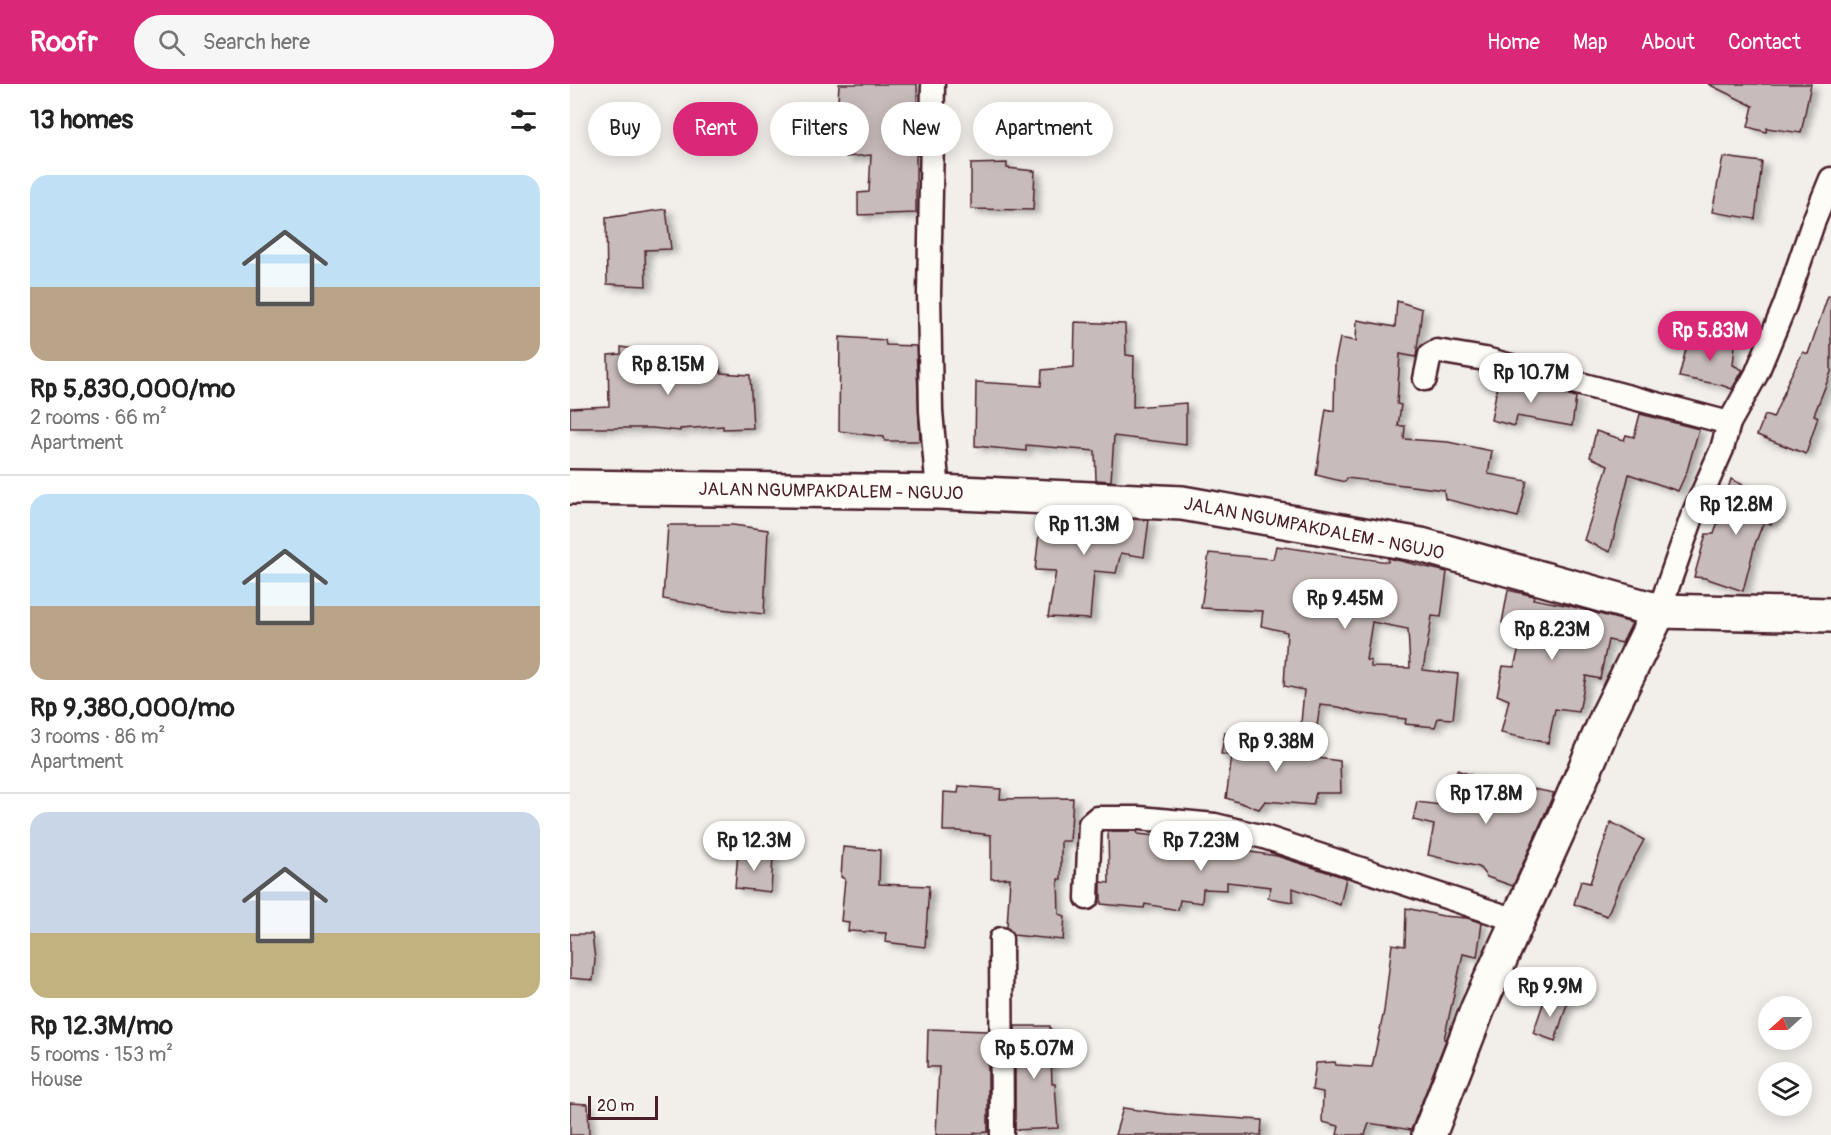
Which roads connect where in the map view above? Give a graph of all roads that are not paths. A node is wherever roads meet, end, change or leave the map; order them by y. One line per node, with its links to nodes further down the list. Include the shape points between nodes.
1 (933, 84): 6 (street, via 929,293 931,411)
2 (1831, 179): 4 (street, via 1760,365)
3 (1425, 379): 4 (street, via 1430,355 1437,351)
4 (1729, 423): 7 (street)
5 (570, 487): 6 (street, JALAN NGUMPAKDALEM - NGUJO)
6 (938, 492): 7 (street, JALAN NGUMPAKDALEM - NGUJO, via 1182,502 1421,545)
7 (1659, 611): 8 (street, JALAN NGUMPAKDALEM - NGUJO); 10 (street, via 1609,713)
8 (1831, 615)
9 (1087, 898): 10 (street, via 1090,824 1097,818 1139,818 1215,825 1264,837)
10 (1519, 921): 13 (street, via 1478,1008)
11 (1001, 939): 12 (street)
12 (1002, 1135)
13 (1429, 1135)

